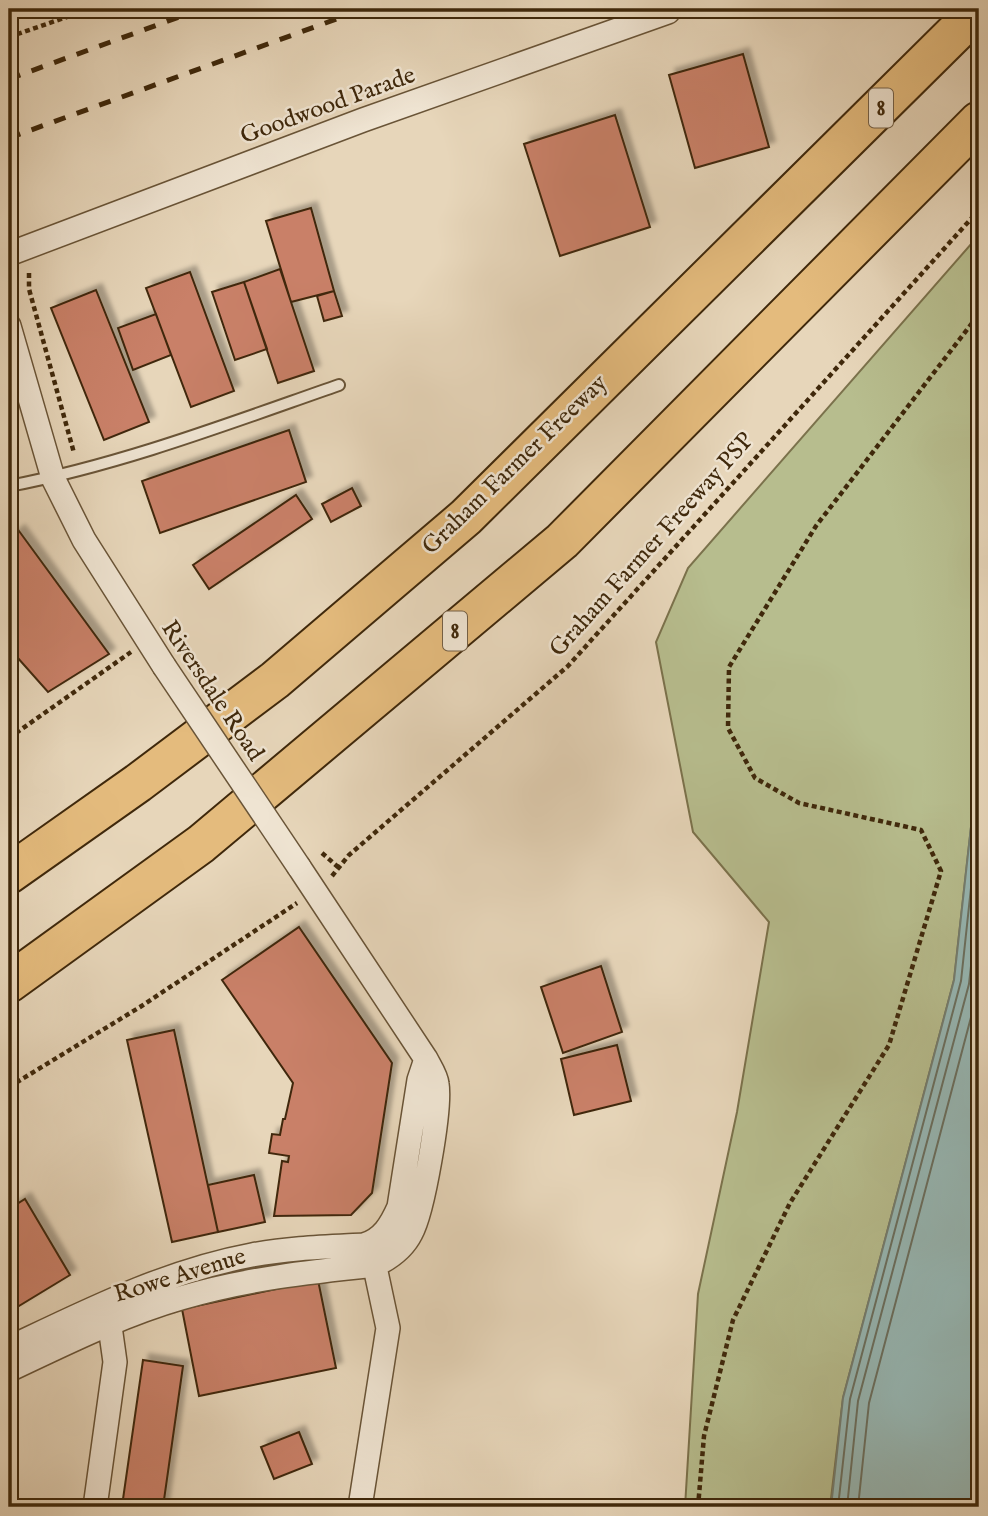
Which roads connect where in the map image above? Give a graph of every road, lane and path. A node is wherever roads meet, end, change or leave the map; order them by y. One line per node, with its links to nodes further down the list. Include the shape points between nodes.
1 (90, 9): 4 (path)
2 (979, 9): 19 (highway, Graham Farmer Freeway / 8, via 466,517 275,680)
3 (668, 12): 7 (street, Goodwood Parade, via 363,120)
4 (9, 37)
5 (979, 121): 22 (highway, 8, via 562,541 201,844)
6 (979, 210): 18 (path, Graham Farmer Freeway PSP, via 568,666)
7 (35, 245): 8 (street, Goodwood Parade); 12 (path, via 39,268 28,273 29,289)
8 (9, 254)
9 (979, 314): 30 (path, via 816,526 730,667 728,728 755,778 799,803 921,830 941,871 889,1045 790,1203 733,1320 704,1436)
10 (9, 326): 13 (street, Riversdale Road)
11 (339, 385): 12 (lane)
12 (80, 472): 13 (lane)
13 (53, 478): 14 (lane); 15 (street, Riversdale Road, via 84,540)
14 (9, 486)
15 (146, 641): 16 (path); 24 (street, Riversdale Road, bridge, via 426,1059 399,1207)
16 (9, 738)
17 (321, 853): 18 (path)
18 (338, 867): 20 (path, Graham Farmer Freeway PSP)
19 (9, 874)
20 (328, 878)
21 (300, 900): 23 (path, via 140,1007)
22 (9, 984)
23 (9, 1087)
24 (373, 1254): 25 (street, Rowe Avenue, via 253,1255 185,1272); 29 (street, via 388,1328)
25 (109, 1313): 26 (street, Rowe Avenue); 27 (street, Rowe Avenue); 28 (street, via 115,1362)
26 (9, 1348)
27 (9, 1370)
28 (95, 1507)
29 (360, 1507)
30 (698, 1507)

